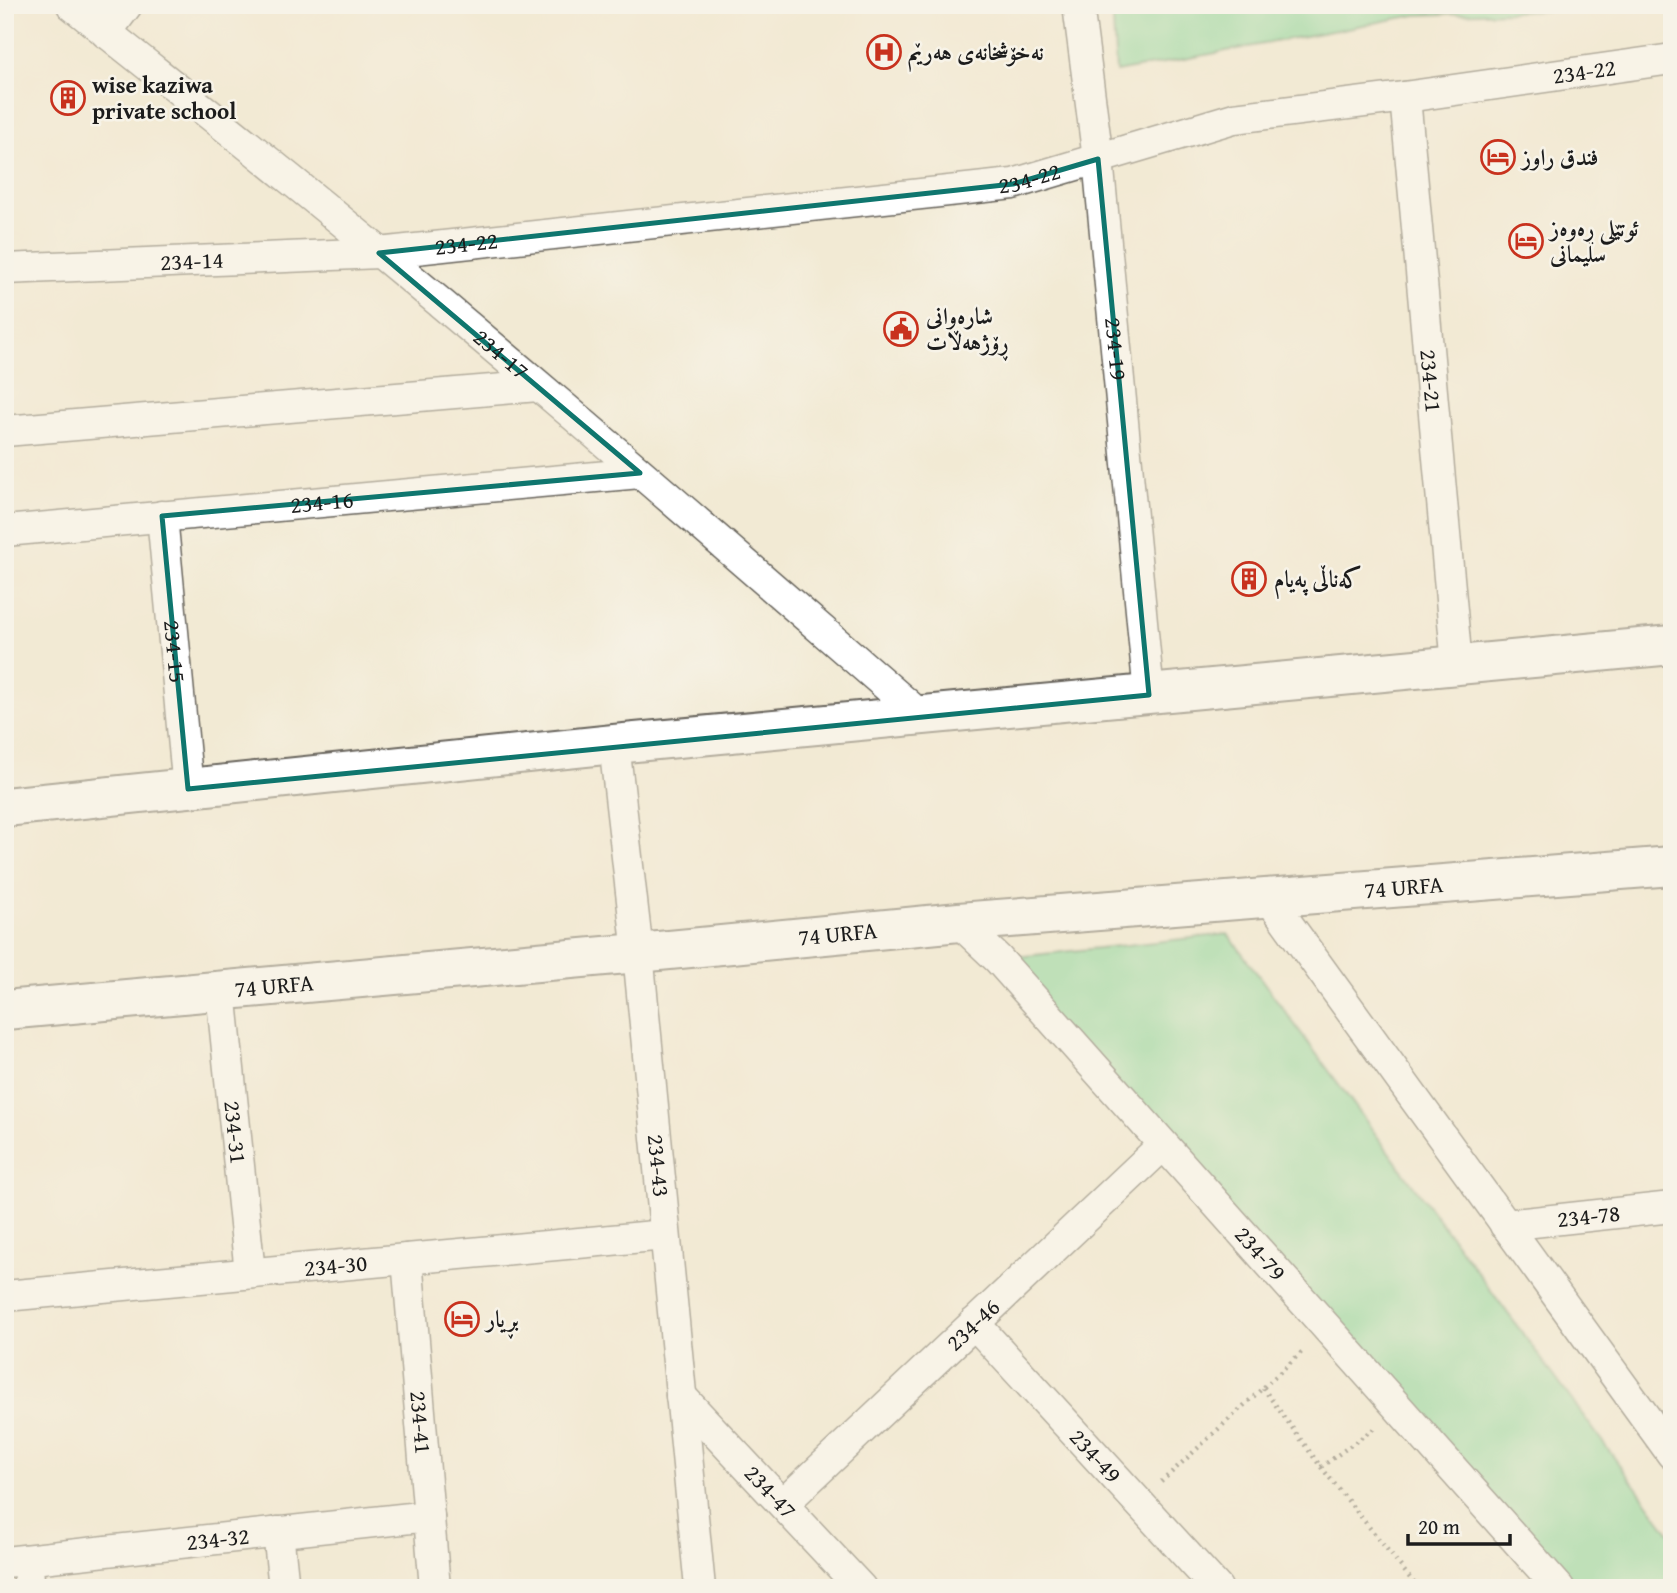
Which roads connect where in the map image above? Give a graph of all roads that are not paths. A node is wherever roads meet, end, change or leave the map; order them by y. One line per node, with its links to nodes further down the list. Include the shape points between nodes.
1 (72, 5): 4 (street, 234-17)
2 (127, 5): 4 (street)
3 (1078, 5): 7 (street, 234-19)
4 (106, 33): 8 (street, 234-17)
5 (1672, 59): 6 (street, 234-22)
6 (1405, 97): 7 (street, 234-22, via 1234,118); 16 (street, 234-21)
7 (1098, 159): 8 (street, 234-22, via 1013,184); 17 (street, 234-19)
8 (379, 253): 9 (street, 234-14); 10 (street, 234-17)
9 (5, 269)
10 (538, 386): 11 (street); 12 (street, 234-17)
11 (5, 430)
12 (640, 473): 13 (street, 234-16); 18 (street, 234-17)
13 (162, 516): 14 (street, 234-16); 20 (street, 234-15)
14 (5, 531)
15 (1672, 645): 16 (street)
16 (1457, 665): 17 (street)
17 (1149, 695): 18 (street)
18 (921, 716): 19 (street)
19 (614, 744): 20 (street); 25 (street, 234-43)
20 (188, 789): 21 (street)
21 (5, 807)
22 (1672, 866): 23 (street, 74 URFA)
23 (1269, 898): 24 (street, 74 URFA); 30 (street)
24 (959, 922): 25 (street, 74 URFA); 28 (street, 234-79, via 998,959)
25 (638, 953): 26 (street, 74 URFA); 31 (street, 234-43)
26 (221, 991): 27 (street, 74 URFA); 33 (street, 234-31)
27 (5, 1010)
28 (1163, 1145): 35 (street, 234-46); 47 (street, 234-79)
29 (1672, 1207): 30 (street, 234-78)
30 (1505, 1225): 37 (street)
31 (665, 1235): 32 (street, 234-30); 36 (street, 234-43)
32 (407, 1259): 33 (street, 234-30); 39 (street, 234-41)
33 (250, 1273): 34 (street, 234-30)
34 (5, 1296)
35 (975, 1323): 38 (street, 234-46); 46 (street, 234-49)
36 (681, 1396): 38 (street, 234-47); 44 (street, 234-43)
37 (1672, 1454)
38 (783, 1504): 45 (street, 234-47)
39 (429, 1516): 40 (street, 234-32); 43 (street, 234-41)
40 (278, 1532): 41 (street, 234-32); 42 (street)
41 (21, 1570)
42 (284, 1588)
43 (435, 1588)
44 (700, 1588)
45 (861, 1588)
46 (1217, 1588)
47 (1559, 1588)

